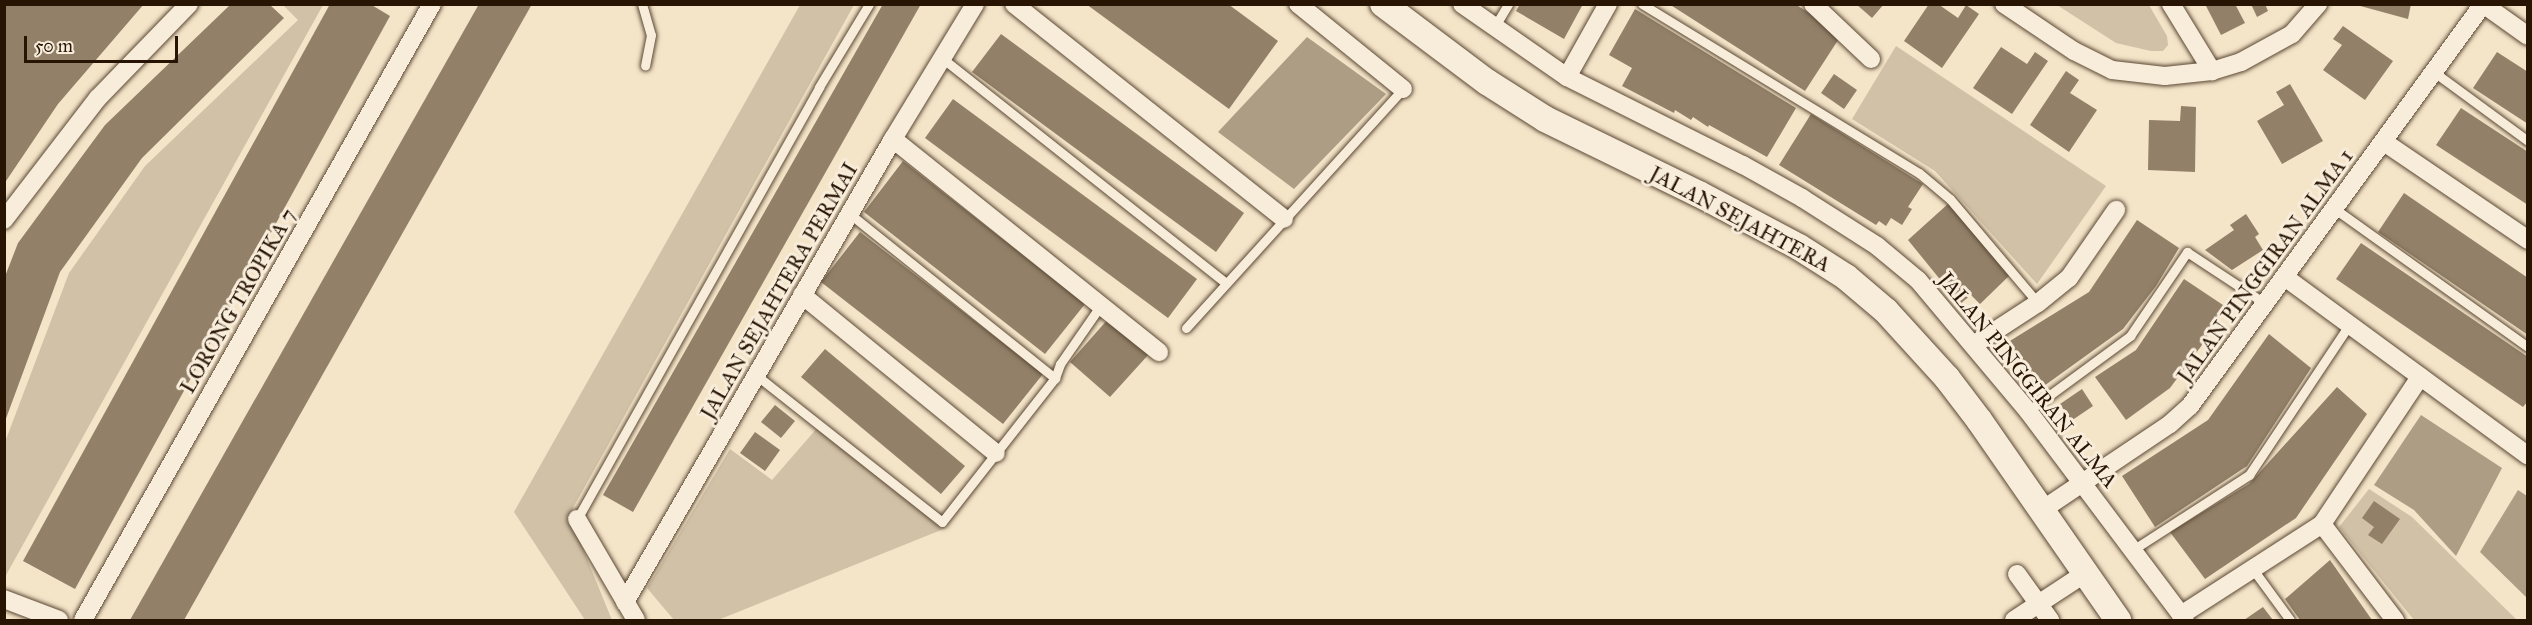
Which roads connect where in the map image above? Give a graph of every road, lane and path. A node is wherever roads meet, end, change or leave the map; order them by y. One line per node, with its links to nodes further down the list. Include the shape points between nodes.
1 (189, 4): 34 (street, via 98,98)
2 (432, 4): 66 (street, LORONG TROPIKA 7)
3 (642, 4): 22 (lane, via 651,35)
4 (869, 4): 55 (lane)
5 (975, 4): 20 (street, JALAN SEJAHTERA PERMAI)
6 (1014, 4): 33 (street)
7 (1298, 4): 26 (street)
8 (1383, 4): 54 (main road, JALAN SEJAHTERA, via 1487,82 1545,119 1699,194 1799,247 1846,277 1886,311 1947,378)
9 (1462, 4): 18 (street, JALAN PINGGIRAN ALMA)
10 (1508, 4): 18 (lane)
11 (1608, 4): 25 (street)
12 (1642, 4): 39 (lane, via 1919,173 1950,199)
13 (1813, 4): 21 (street)
14 (2004, 4): 23 (street, via 2074,51 2112,70 2165,76)
15 (2171, 4): 23 (street)
16 (2318, 4): 23 (street, via 2292,34 2241,62)
17 (2483, 4): 19 (street); 24 (street, JALAN PINGGIRAN ALMA 1)
18 (1495, 27): 25 (street, JALAN PINGGIRAN ALMA)
19 (2528, 36)
20 (942, 58): 27 (street, JALAN SEJAHTERA PERMAI); 37 (lane)
21 (1871, 58)
22 (645, 65)
23 (2212, 71)
24 (2434, 72): 28 (lane); 29 (street, JALAN PINGGIRAN ALMA 1)
25 (1567, 77): 44 (street, JALAN PINGGIRAN ALMA, via 1743,165 1877,246 1918,280)
26 (1403, 89): 33 (lane)
27 (892, 139): 32 (street, JALAN SEJAHTERA PERMAI); 41 (street)
28 (2528, 141)
29 (2384, 142): 30 (street, JALAN PINGGIRAN ALMA 1); 35 (street)
30 (2335, 209): 36 (street, JALAN PINGGIRAN ALMA 1); 45 (lane)
31 (2116, 210): 39 (street, via 2069,278)
32 (850, 214): 38 (street, JALAN SEJAHTERA PERMAI); 49 (lane)
33 (1284, 219): 37 (lane)
34 (4, 220)
35 (2528, 240)
36 (2286, 278): 40 (street, JALAN PINGGIRAN ALMA 1); 42 (street)
37 (1226, 284): 43 (lane)
38 (802, 295): 47 (street, JALAN SEJAHTERA PERMAI); 51 (street)
39 (2038, 303): 44 (street)
40 (2266, 304): 50 (lane, via 2187,252 2130,336); 53 (street, JALAN PINGGIRAN ALMA 1, via 2190,406)
41 (1101, 305): 46 (street); 49 (lane, via 1060,364)
42 (2349, 325): 48 (street); 57 (lane, via 2249,475)
43 (1186, 328)
44 (1975, 344): 50 (street, JALAN PINGGIRAN ALMA)
45 (2528, 348)
46 (1159, 352)
47 (756, 375): 51 (lane, via 942,522); 62 (street, JALAN SEJAHTERA PERMAI)
48 (2420, 377): 52 (street); 56 (street)
49 (1055, 378): 51 (lane)
50 (2028, 411): 53 (street, JALAN PINGGIRAN ALMA)
51 (996, 453)
52 (2528, 456)
53 (2085, 483): 54 (street, JALAN PINGGIRAN ALMA 1); 57 (street, JALAN PINGGIRAN ALMA)
54 (2042, 510): 60 (main road, JALAN SEJAHTERA)
55 (577, 519): 62 (street)
56 (2322, 524): 58 (street); 72 (street)
57 (2134, 549): 64 (street, JALAN PINGGIRAN ALMA)
58 (2252, 568): 64 (street); 71 (lane)
59 (2017, 574): 63 (street)
60 (2084, 574): 63 (street); 70 (main road, JALAN SEJAHTERA)
61 (4, 599): 65 (street)
62 (625, 602): 67 (street)
63 (2038, 604): 68 (street); 69 (street)
64 (2183, 618)
65 (59, 621)
66 (83, 621)
67 (636, 621)
68 (2014, 621)
69 (2049, 621)
70 (2118, 621)
71 (2290, 621)
72 (2395, 621)

